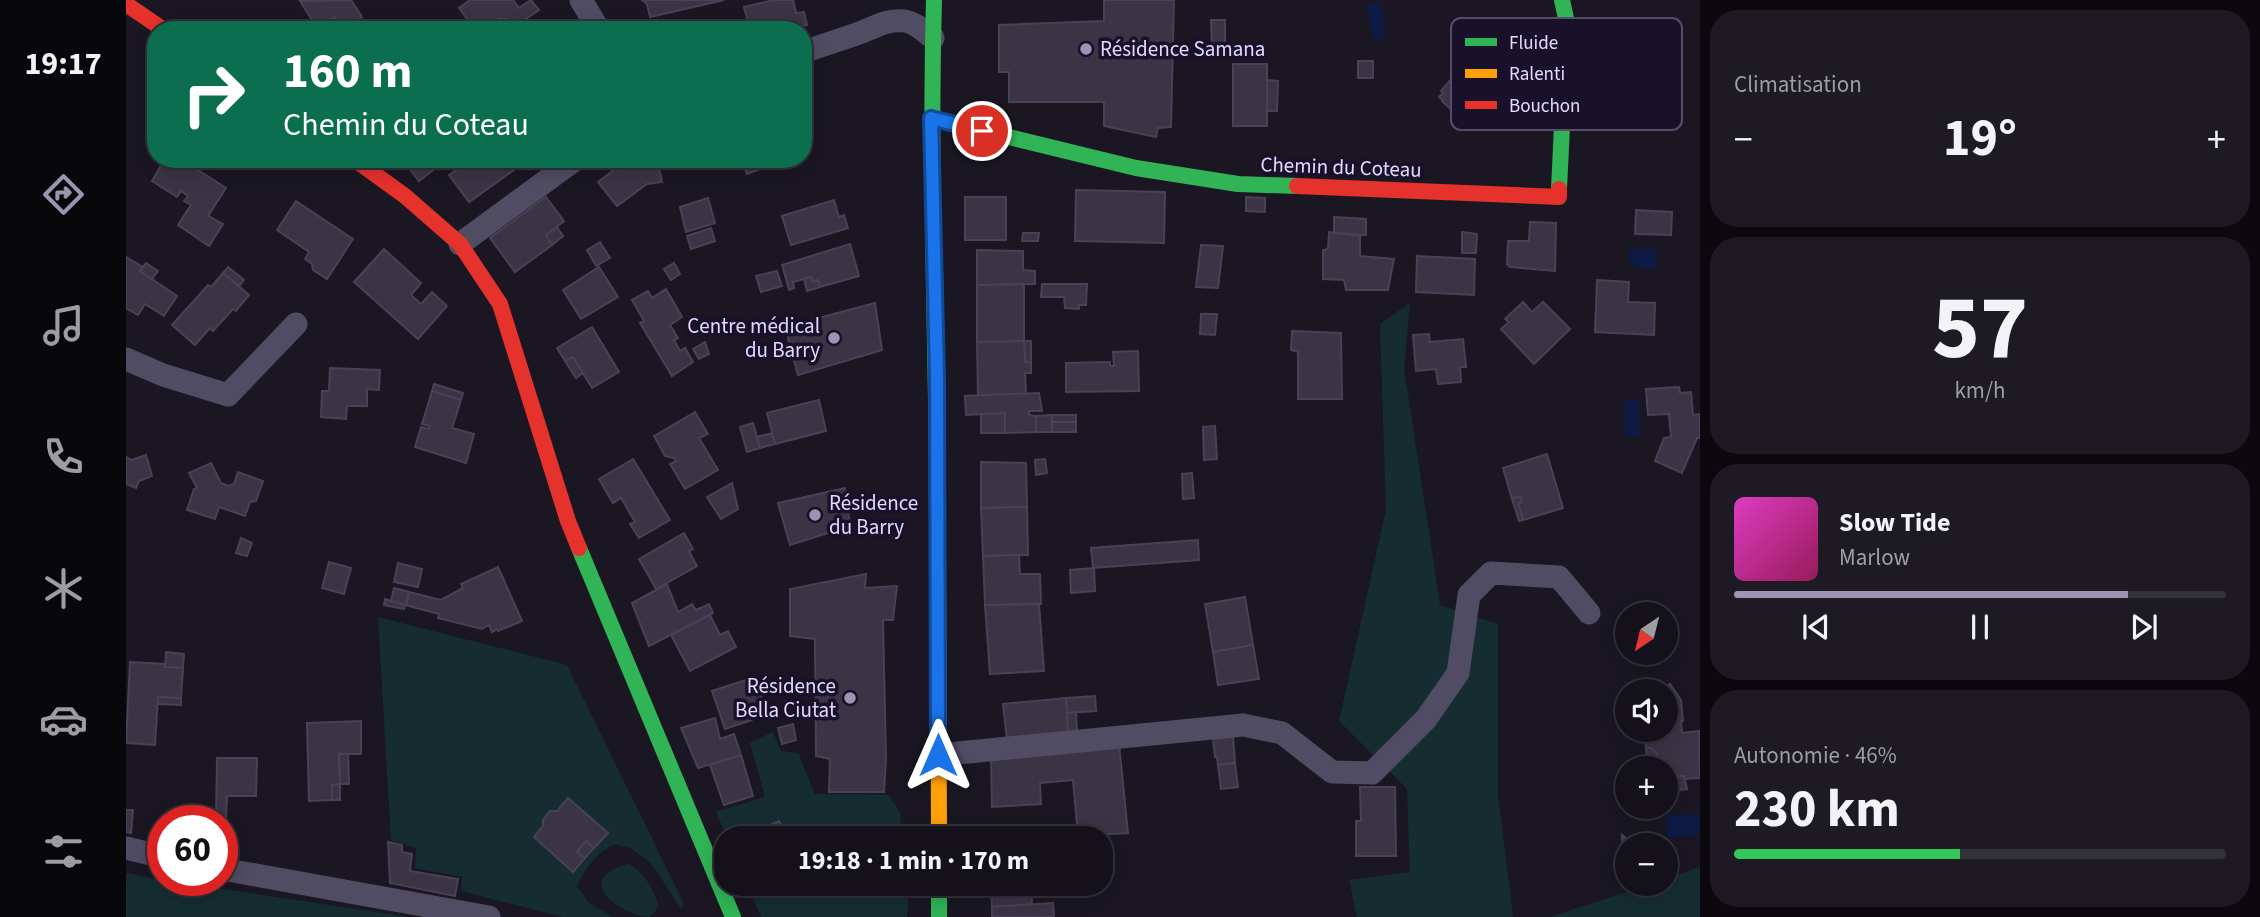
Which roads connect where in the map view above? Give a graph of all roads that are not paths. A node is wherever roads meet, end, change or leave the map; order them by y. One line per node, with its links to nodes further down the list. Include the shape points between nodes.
1 (581, 0): 7 (street)
2 (934, 0): 8 (street)
3 (1562, 0): 5 (street, Chemin du Coteau)
4 (126, 4): 6 (street)
5 (1566, 18)
6 (151, 21)
7 (594, 21)
8 (933, 38): 9 (street, via 906,21 881,23); 10 (street)
9 (812, 49)
10 (931, 118): 11 (street, Chemin du Coteau, via 1136,168 1238,184 1559,197); 18 (street)
11 (1562, 130)
12 (366, 168): 14 (street)
13 (564, 168): 14 (street)
14 (460, 244): 25 (street, via 500,304 568,521)
15 (296, 324): 16 (street, via 228,395)
16 (126, 359)
17 (1589, 613): 18 (street, via 1559,577 1491,573 1469,595 1458,673 1426,719 1372,773 1332,772 1282,733 1243,725)
18 (938, 755): 19 (street)
19 (939, 826)
20 (126, 848): 21 (street)
21 (147, 853)
22 (238, 872): 24 (street)
23 (939, 896): 26 (street)
24 (489, 917)
25 (733, 917)
26 (939, 917)

